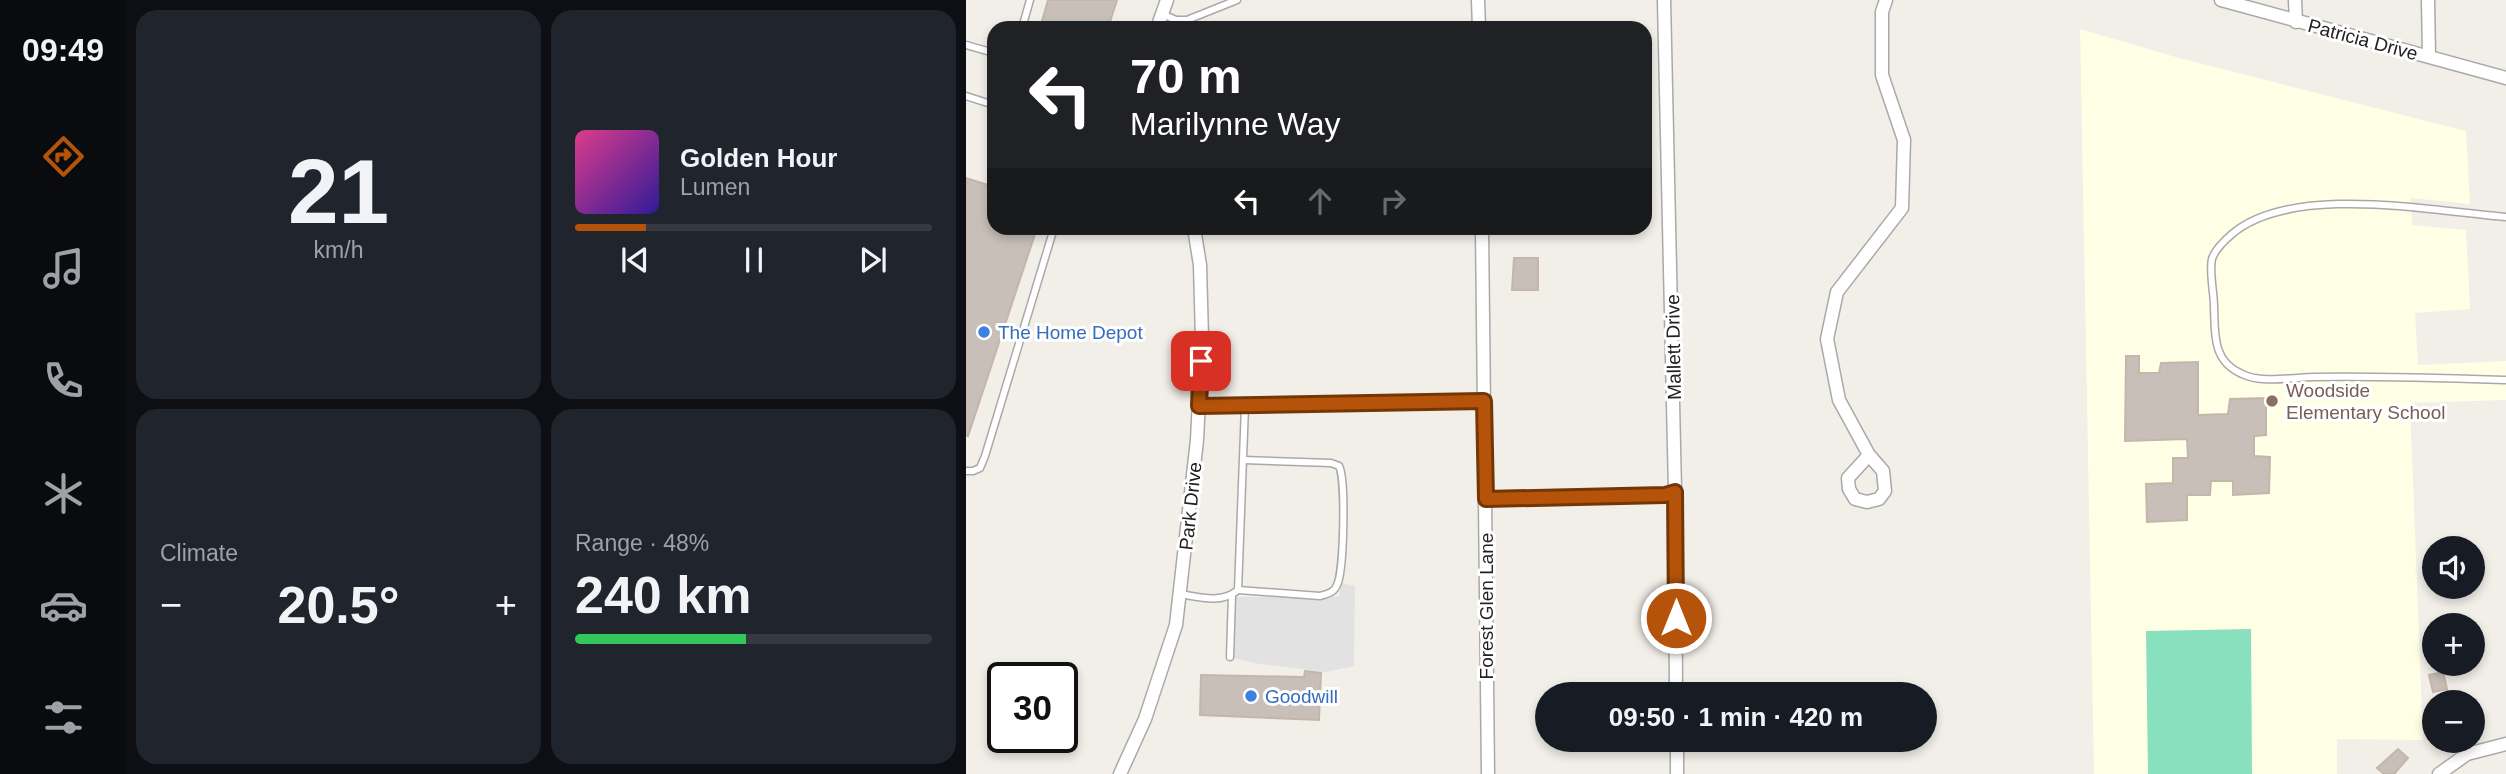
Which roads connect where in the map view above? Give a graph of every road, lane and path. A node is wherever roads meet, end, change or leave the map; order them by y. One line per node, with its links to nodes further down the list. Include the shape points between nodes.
1 (1030, 0): 11 (lane)
2 (1167, 0): 10 (street)
3 (1237, 0): 10 (lane, via 1187,20)
4 (1478, 0): 13 (street)
5 (1664, 0): 32 (street, Mallett Drive)
6 (1886, 0): 29 (street, via 1882,75 1904,141 1902,208 1837,292 1828,339 1839,400)
7 (2221, 0): 14 (street, Patricia Drive)
8 (2295, 0): 14 (street)
9 (2428, 0): 17 (street)
10 (1162, 15): 12 (street)
11 (1024, 21)
12 (1160, 21)
13 (1479, 21)
14 (2296, 22): 17 (street, Patricia Drive)
15 (966, 46): 16 (lane)
16 (987, 51)
17 (2429, 56): 18 (street, Patricia Drive)
18 (2506, 78)
19 (966, 96): 20 (lane)
20 (987, 103)
21 (2506, 217): 25 (lane, via 2349,203 2288,208 2240,228 2223,242 2213,259 2215,344 2226,366 2244,375 2262,379)
22 (1052, 235): 31 (lane, via 985,456 980,468)
23 (1195, 235): 27 (street, Park Drive, via 1202,339)
24 (1482, 235): 26 (street, Forest Glen Lane)
25 (2506, 380)
26 (1484, 401): 28 (street); 33 (street, Forest Glen Lane)
27 (1199, 406): 28 (street); 35 (street, Park Drive)
28 (1245, 406): 30 (lane)
29 (1869, 455)
30 (1244, 460): 34 (lane); 34 (lane, via 1339,466 1342,544 1340,576 1329,594)
31 (966, 471)
32 (1675, 492): 33 (street); 38 (street, Mallett Drive)
33 (1486, 499): 42 (street, Forest Glen Lane)
34 (1238, 590): 36 (lane)
35 (1180, 594): 36 (lane); 41 (street, Park Drive, via 1176,625 1149,707)
36 (1232, 595): 37 (lane)
37 (1230, 657)
38 (1676, 682)
39 (2506, 744): 44 (street, via 2467,754)
40 (1676, 752): 43 (street)
41 (1120, 774)
42 (1489, 774)
43 (1677, 774)
44 (2440, 774)

